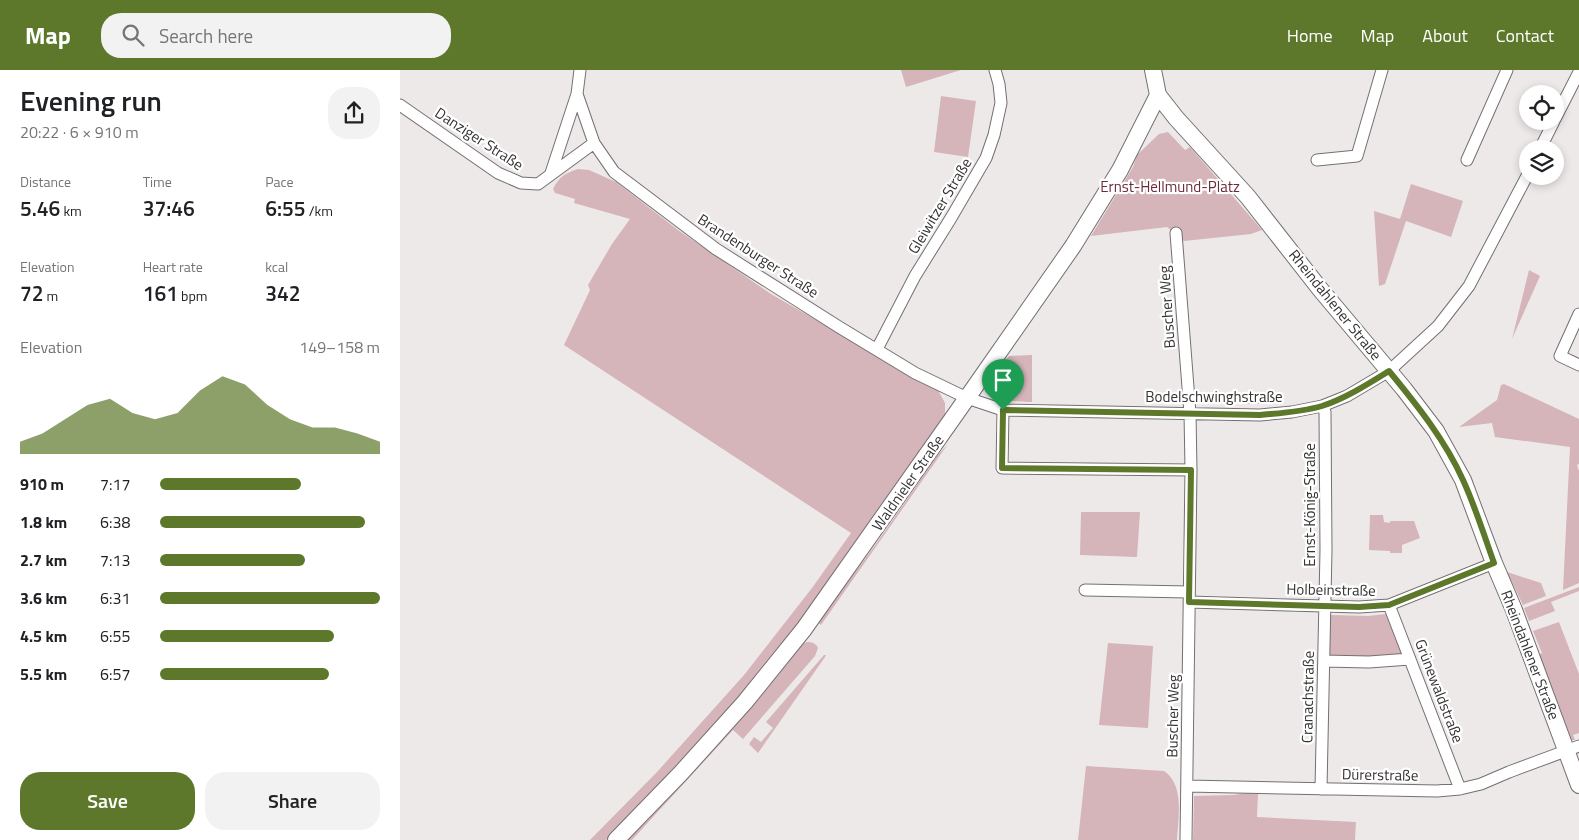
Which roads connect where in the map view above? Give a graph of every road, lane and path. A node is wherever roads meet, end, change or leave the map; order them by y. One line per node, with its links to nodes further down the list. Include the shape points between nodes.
1 (580, 70): 7 (street, Brandenburger Straße)
2 (995, 70): 18 (street, Gleiwitzer Straße, via 1001,103 986,158 915,276)
3 (1153, 70): 8 (main road)
4 (1382, 70): 12 (street, via 1357,156)
5 (1507, 70): 13 (street)
6 (1579, 72): 9 (street)
7 (577, 94): 11 (street, Brandenburger Straße); 14 (street, Brandenburger Straße)
8 (1158, 95): 20 (main road, Rheindahlener Straße, via 1248,197); 21 (main road, Waldnieler Straße, via 1120,170 1073,246)
9 (1564, 102)
10 (400, 105): 14 (street, Danziger Straße, via 498,173 521,183 538,184)
11 (594, 143): 14 (street, Danziger Straße); 18 (street, Brandenburger Straße, via 614,172 716,249)
12 (1317, 160)
13 (1467, 160)
14 (552, 173)
15 (1522, 185): 20 (street, Bodelschwinghstraße, via 1469,286 1438,326)
16 (1176, 232): 24 (street, Buscher Weg)
17 (1579, 314): 19 (street, via 1560,356)
18 (877, 349): 21 (street, Brandenburger Straße, via 915,373)
19 (1579, 365)
20 (1389, 371): 22 (street, Bodelschwinghstraße, via 1347,396); 26 (main road, Rheindahlener Straße, via 1436,431 1449,454 1463,480)
21 (968, 398): 23 (street, Bodelschwinghstraße); 38 (main road, Waldnieler Straße, via 804,629 745,702)
22 (1322, 406): 24 (street, Bodelschwinghstraße, via 1260,415); 29 (street, Ernst-König-Straße, via 1325,412)
23 (1003, 410): 24 (street, Bodelschwinghstraße); 25 (street, via 1002,468)
24 (1190, 413): 25 (street, Buscher Weg)
25 (1191, 470): 28 (street, Buscher Weg)
26 (1494, 563): 30 (street, Holbeinstraße); 33 (main road, Rheindahlener Straße)
27 (1086, 590): 28 (street)
28 (1189, 597): 29 (street, Holbeinstraße); 35 (street, Buscher Weg)
29 (1324, 605): 30 (street, Holbeinstraße); 32 (street, Cranachstraße)
30 (1389, 605): 31 (street, Grünewaldstraße)
31 (1410, 659): 32 (street); 37 (street, Grünewaldstraße)
32 (1324, 661): 36 (street, Cranachstraße)
33 (1572, 748): 34 (main road, Rheindahlener Straße); 37 (street, Dürerstraße, via 1481,784)
34 (1579, 785)
35 (1187, 786): 36 (street, Dürerstraße); 39 (street, Buscher Weg)
36 (1321, 789): 37 (street, Dürerstraße)
37 (1460, 789)
38 (616, 840)
39 (1186, 840)

